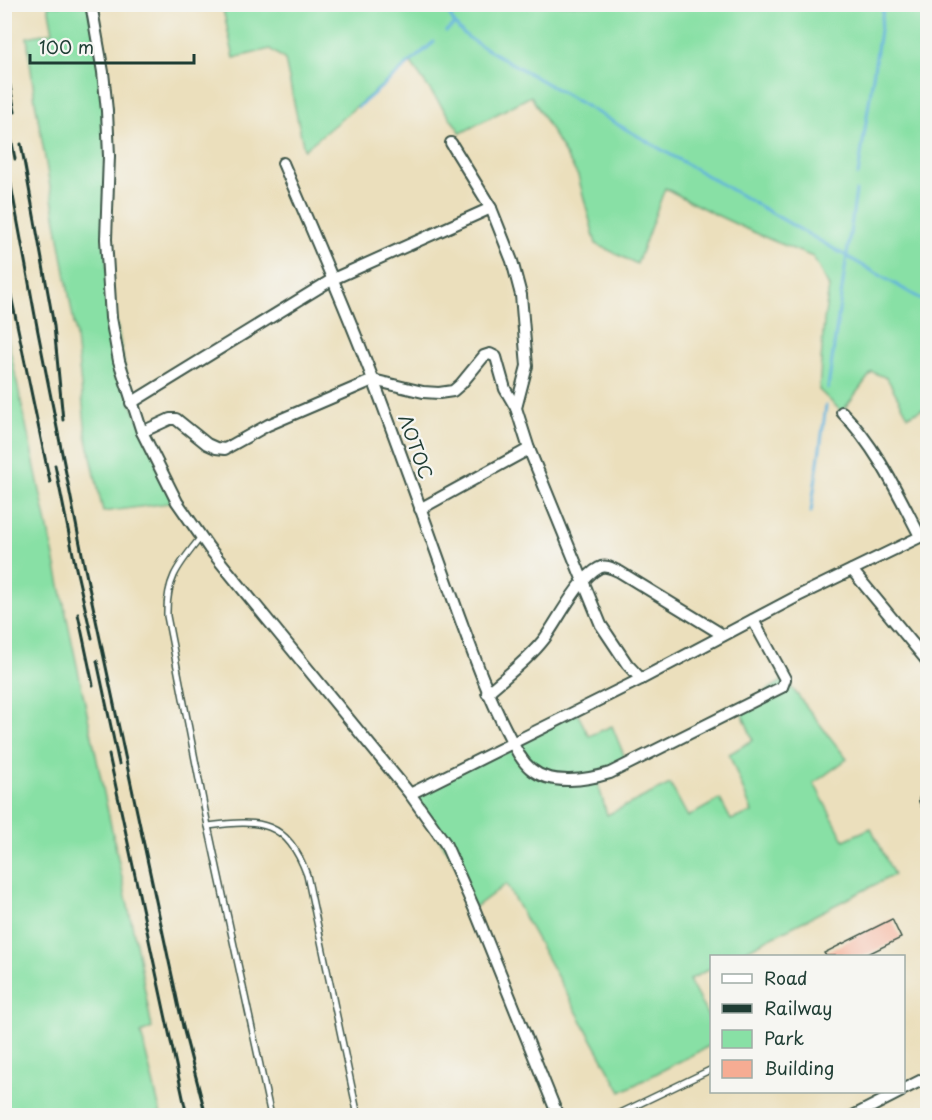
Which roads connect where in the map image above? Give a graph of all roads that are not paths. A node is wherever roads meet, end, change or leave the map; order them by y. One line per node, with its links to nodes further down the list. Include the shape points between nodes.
1 (91, 4): 7 (street, via 107,111 106,239 111,318)
2 (451, 143): 4 (street)
3 (283, 163): 5 (street, ЛОТОС)
4 (491, 208): 5 (street); 8 (street, via 512,261 524,318 527,366)
5 (333, 279): 6 (street, ЛОТОС); 7 (street)
6 (373, 380): 8 (street, via 423,392 453,391 490,354 496,357 505,389); 10 (street, via 268,425 225,449 207,444 176,419); 12 (street, ЛОТОС)
7 (131, 403): 10 (street)
8 (516, 408): 11 (street)
9 (843, 412): 13 (street, via 877,455)
10 (142, 432): 14 (street, via 167,486)
11 (529, 449): 12 (street); 16 (street)
12 (420, 509): 21 (street, ЛОТОС)
13 (924, 534): 15 (street)
14 (201, 537): 23 (street); 26 (lane, via 171,579 166,616)
15 (852, 570): 17 (street); 19 (street)
16 (583, 583): 18 (street, via 600,567 610,567); 20 (street, via 601,625); 21 (street, via 530,656)
17 (753, 620): 18 (street); 22 (street, ЛОТОС, via 785,679 782,687 618,770 596,777 542,775 524,762)
18 (723, 635): 20 (street)
19 (927, 662)
20 (641, 679): 22 (street)
21 (487, 693): 22 (street, ЛОТОС)
22 (513, 743): 23 (street)
23 (410, 794): 33 (street, via 457,866)
24 (927, 796): 25 (street)
25 (927, 806)
26 (208, 826): 31 (lane); 32 (lane, via 238,822 265,825 280,832 300,856)
27 (710, 1069): 34 (lane)
28 (927, 1077): 29 (street)
29 (905, 1088)
30 (896, 1093): 35 (street)
31 (271, 1116)
32 (358, 1116)
33 (558, 1116)
34 (614, 1116)
35 (853, 1116)

